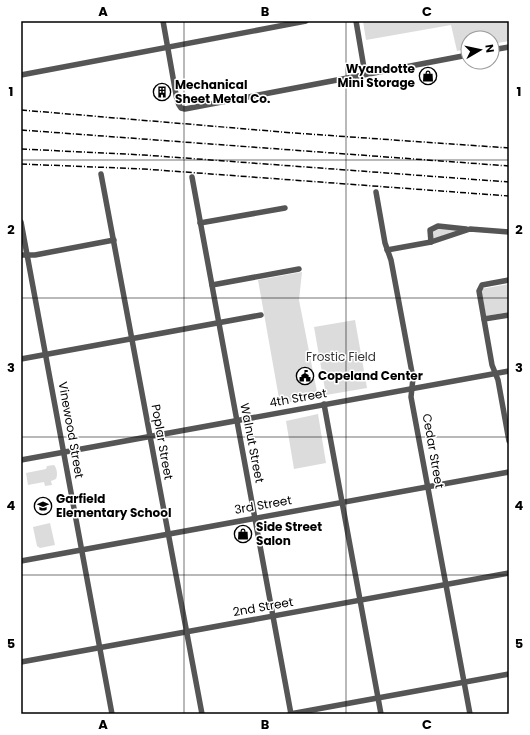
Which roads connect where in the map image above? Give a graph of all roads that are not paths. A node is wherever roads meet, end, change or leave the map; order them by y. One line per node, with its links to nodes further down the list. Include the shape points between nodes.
1 (163, 21): 4 (street)
2 (306, 21): 4 (street)
3 (356, 21): 6 (street)
4 (168, 48): 6 (street, via 177,100 181,108 185,109); 7 (street)
5 (460, 56): 6 (street)
6 (365, 74)
7 (21, 75)
8 (101, 174): 16 (street, Poplar Street)
9 (192, 177): 13 (street, Walnut Street)
10 (376, 192): 18 (street, Cedar Street)
11 (285, 208): 13 (street)
12 (21, 222): 19 (street, Vinewood Street)
13 (200, 223): 22 (street, Walnut Street)
14 (470, 229): 15 (street); 17 (street); 17 (street, via 434,227 430,230)
15 (509, 232)
16 (114, 240): 19 (street); 27 (street, Poplar Street)
17 (431, 242): 18 (street)
18 (387, 250): 32 (street, Cedar Street, via 413,378)
19 (24, 255): 28 (street, Vinewood Street)
20 (299, 269): 22 (street)
21 (509, 280): 25 (street, via 484,284 479,288)
22 (212, 285): 26 (street, Walnut Street)
23 (261, 314): 26 (street)
24 (509, 315): 25 (street)
25 (484, 320): 31 (street)
26 (218, 322): 27 (street); 34 (street, Walnut Street)
27 (132, 338): 28 (street); 35 (street, Poplar Street)
28 (45, 354): 29 (street); 37 (street, Vinewood Street)
29 (21, 359)
30 (509, 370): 31 (street, 4th Street)
31 (495, 373): 32 (street, 4th Street); 36 (street)
32 (412, 388): 33 (street, 4th Street); 40 (street, Cedar Street, via 411,397)
33 (324, 404): 34 (street, 4th Street); 41 (street)
34 (237, 420): 35 (street, 4th Street); 42 (street, Walnut Street)
35 (150, 436): 37 (street, 4th Street); 43 (street, Poplar Street)
36 (509, 441)
37 (64, 452): 38 (street, 4th Street); 44 (street, Vinewood Street)
38 (21, 460)
39 (509, 472): 40 (street, 3rd Street)
40 (428, 486): 41 (street, 3rd Street); 47 (street, Cedar Street)
41 (342, 502): 42 (street, 3rd Street); 48 (street)
42 (255, 518): 43 (street, 3rd Street); 49 (street, Walnut Street)
43 (168, 534): 44 (street, 3rd Street); 50 (street, Poplar Street)
44 (82, 550): 45 (street, 3rd Street); 51 (street, Vinewood Street)
45 (21, 561)
46 (509, 573): 47 (street, 2nd Street)
47 (446, 584): 48 (street, 2nd Street); 54 (street, Cedar Street)
48 (360, 600): 49 (street, 2nd Street); 55 (street)
49 (273, 616): 50 (street, 2nd Street); 58 (street, Walnut Street)
50 (186, 632): 51 (street, 2nd Street); 57 (street, Poplar Street)
51 (100, 648): 52 (street, 2nd Street); 56 (street, Vinewood Street)
52 (21, 662)
53 (509, 674): 54 (street)
54 (464, 682): 55 (street); 60 (street, Cedar Street)
55 (378, 698): 58 (street); 59 (street)
56 (112, 714)
57 (202, 714)
58 (291, 714)
59 (381, 714)
60 (470, 714)

